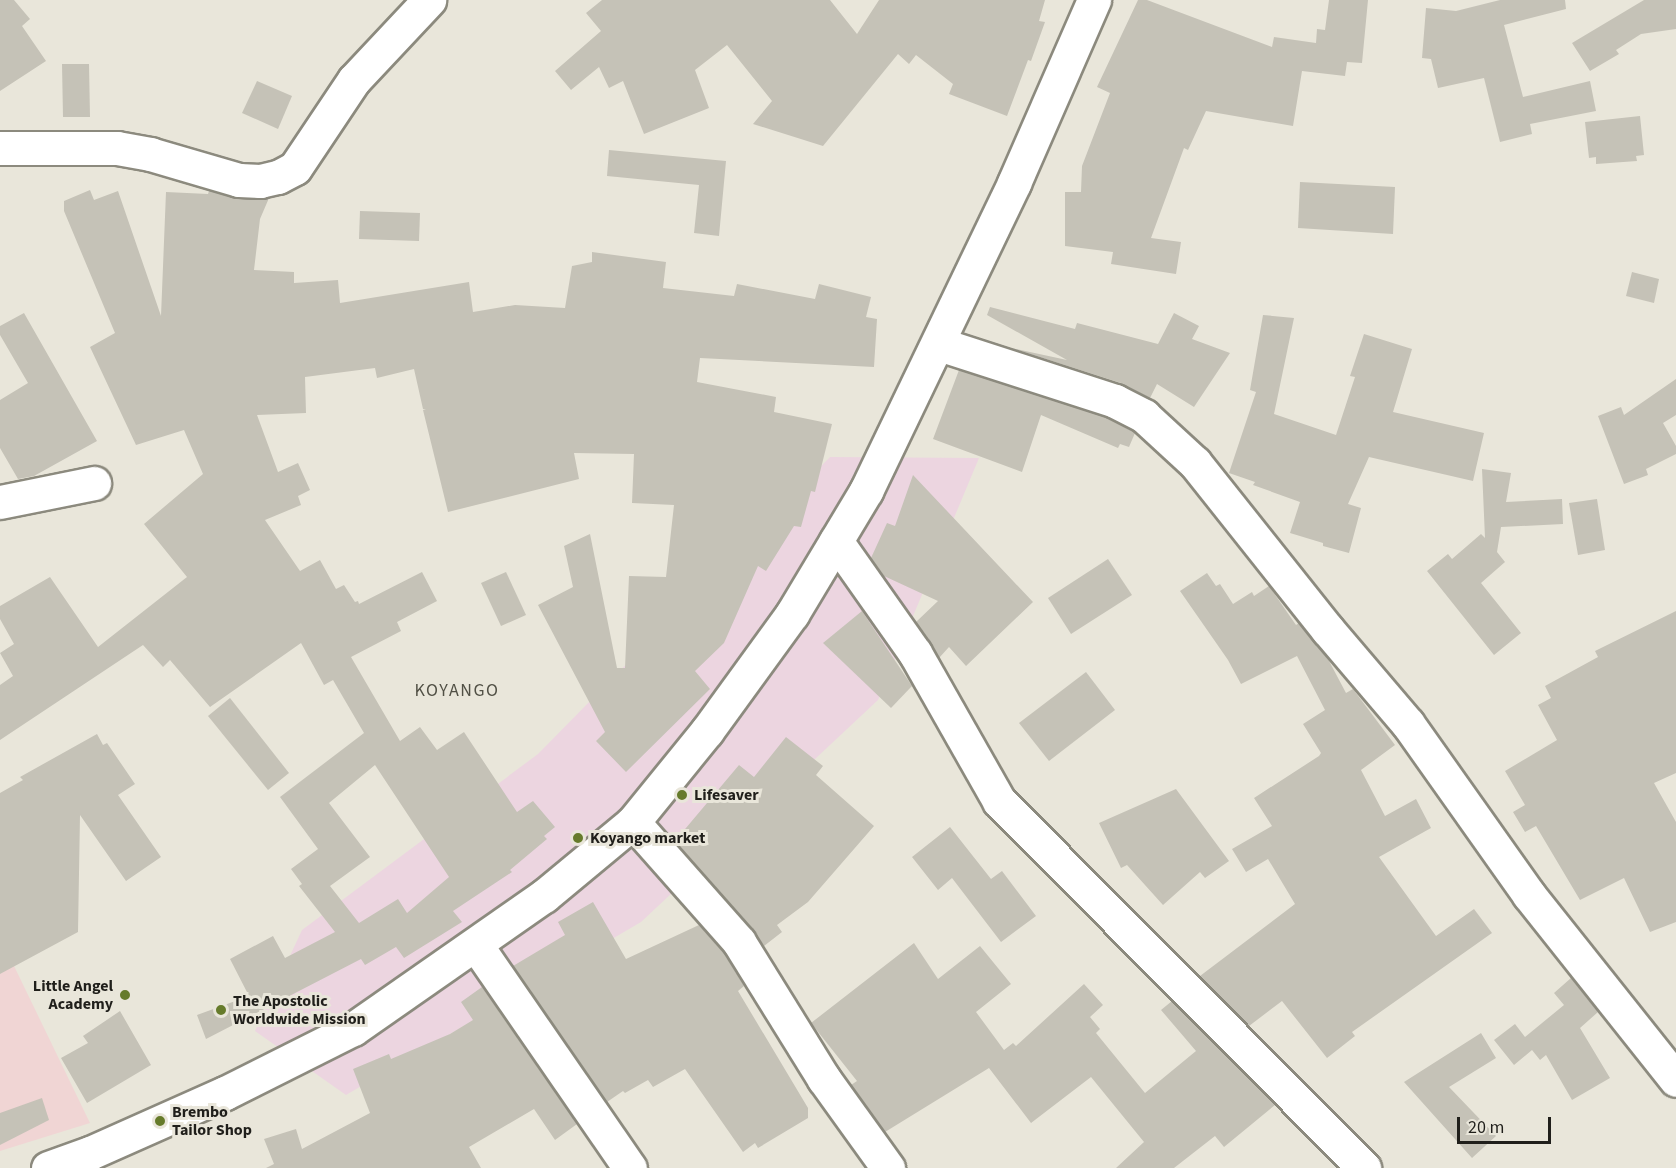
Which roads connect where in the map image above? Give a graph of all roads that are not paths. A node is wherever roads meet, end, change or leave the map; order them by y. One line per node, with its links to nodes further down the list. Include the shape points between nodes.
1 (429, 0): 3 (street, via 354,80 295,168 278,177 260,182 239,180 117,148)
2 (1094, 0): 4 (street)
3 (0, 148)
4 (939, 344): 7 (street, via 866,491); 10 (street, via 1115,401 1144,416 1195,463 1408,724 1529,895)
5 (94, 483): 6 (street)
6 (0, 502)
7 (836, 541): 8 (street, via 792,615 707,731); 14 (street, via 915,652 999,801)
8 (633, 822): 9 (street, via 544,896); 13 (street, via 739,942 824,1079)
9 (476, 945): 11 (street, via 353,1029 225,1093); 12 (street)
10 (1676, 1080)
11 (48, 1168)
12 (630, 1168)
13 (888, 1168)
14 (1364, 1168)

